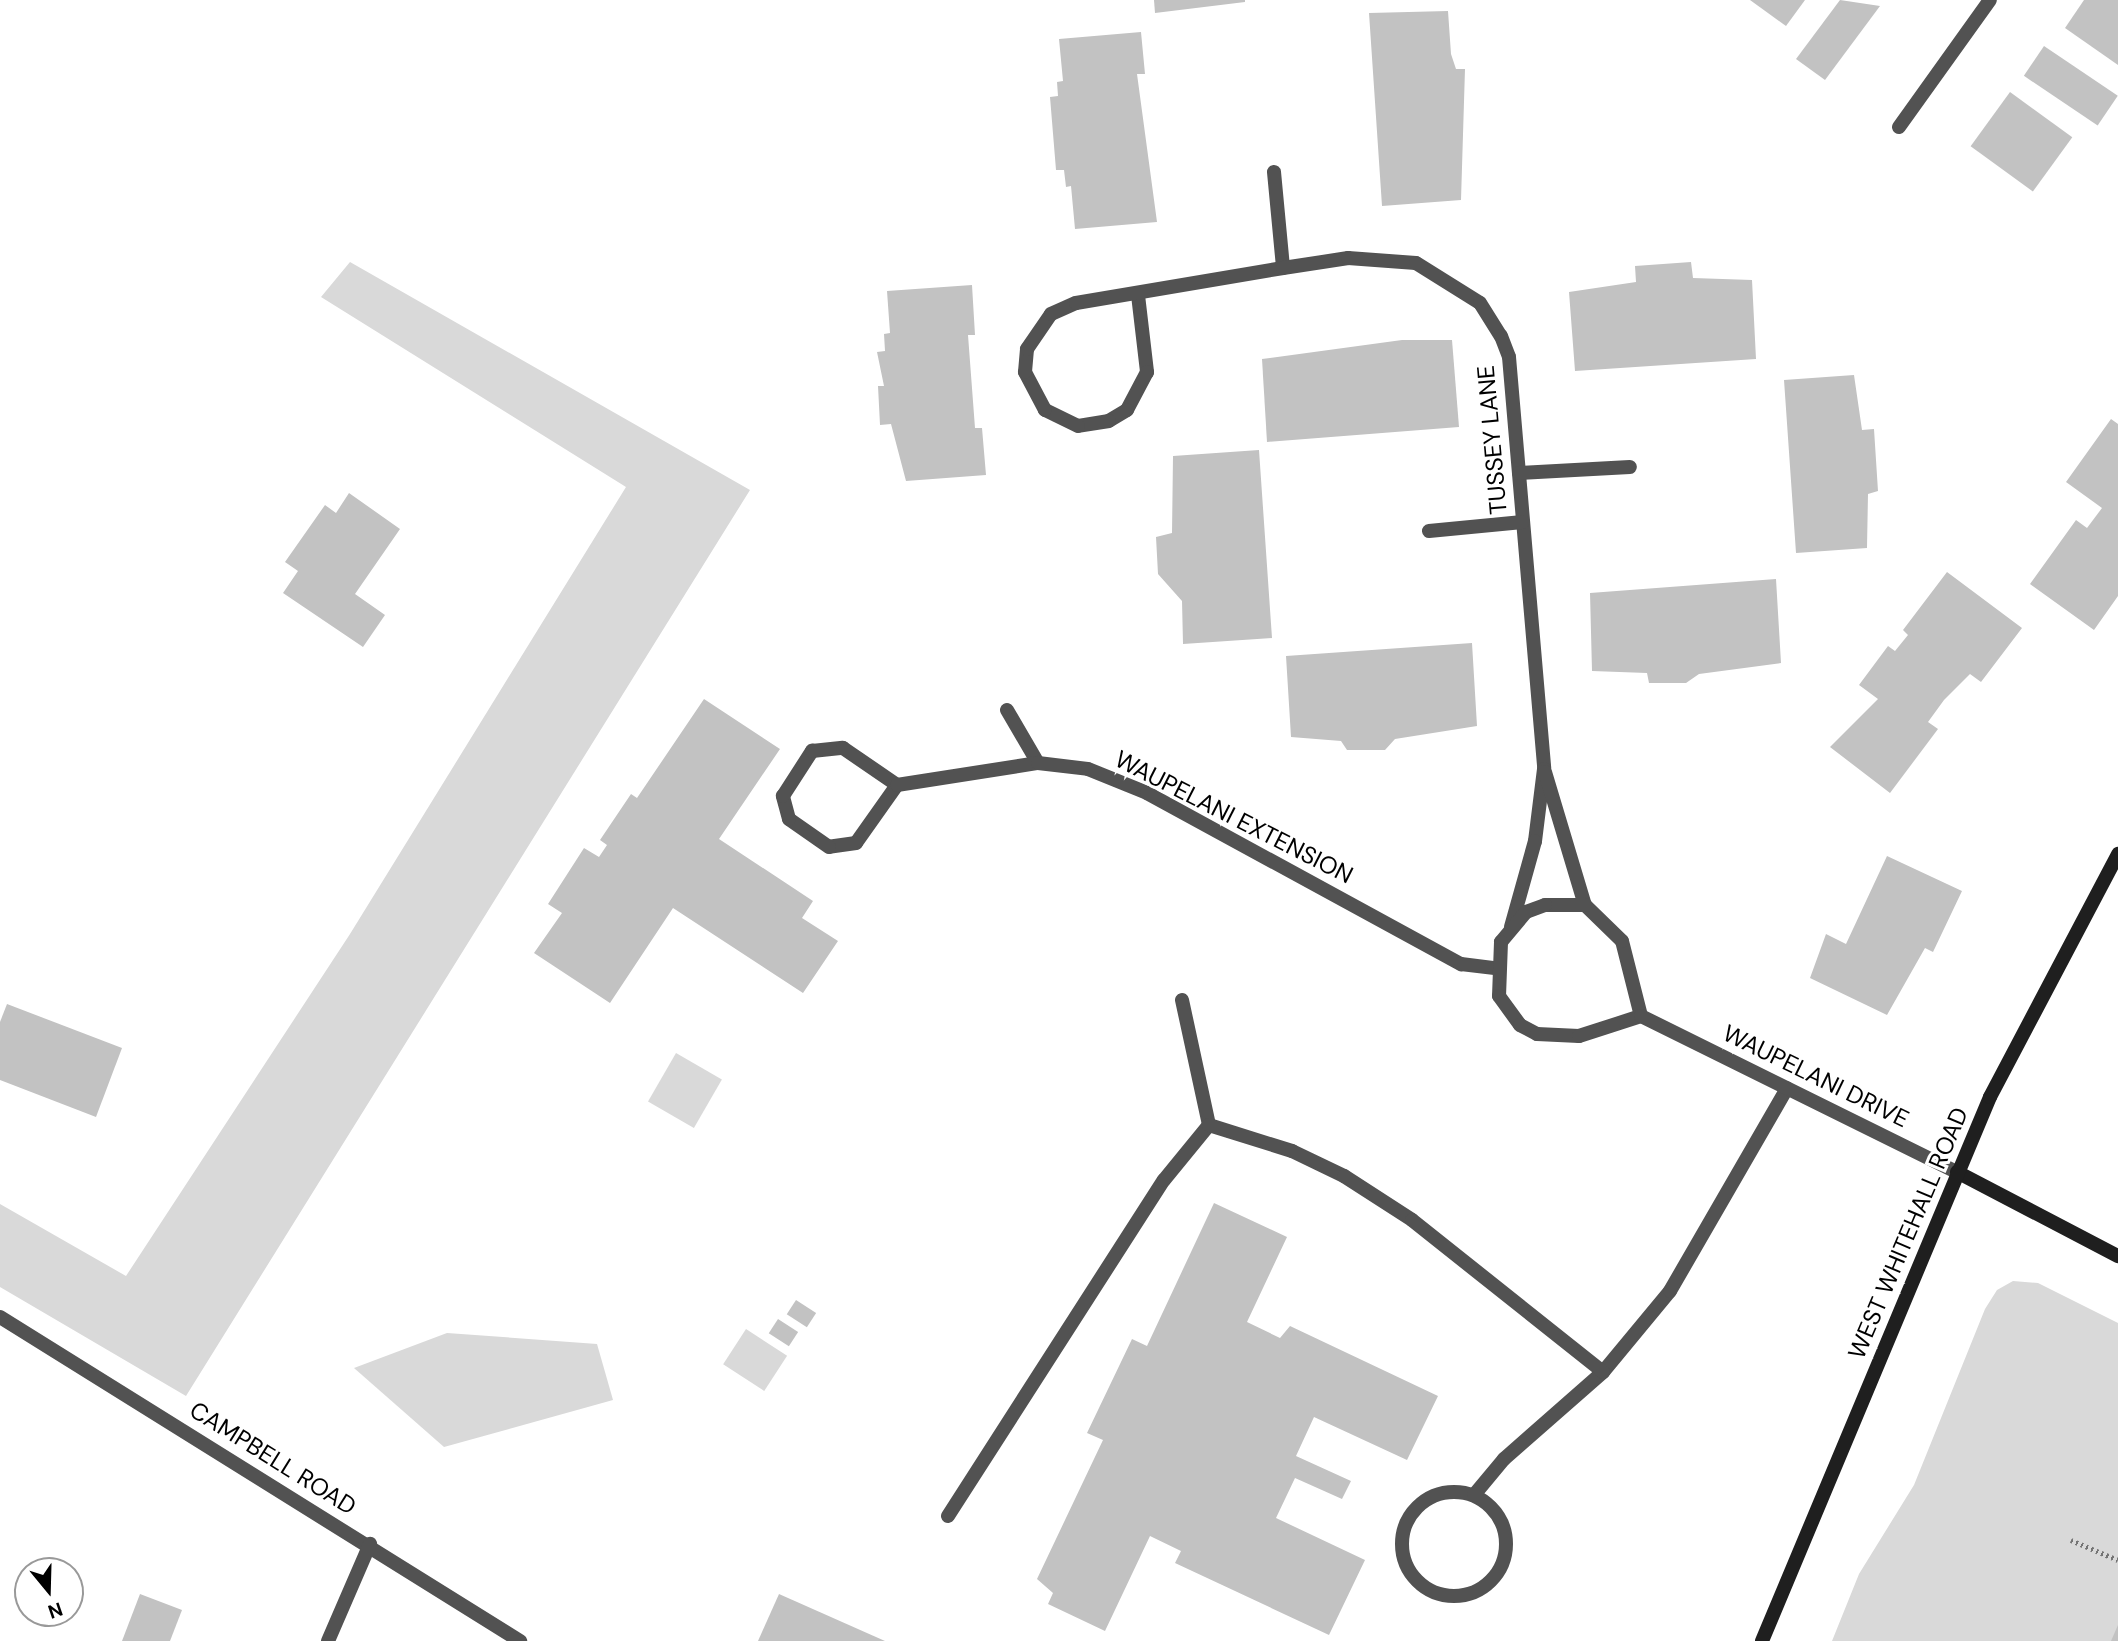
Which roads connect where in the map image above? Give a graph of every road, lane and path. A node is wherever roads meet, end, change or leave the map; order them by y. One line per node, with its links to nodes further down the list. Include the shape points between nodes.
1 (1990, 0): 2 (street)
2 (1899, 127)
3 (1274, 172): 4 (street)
4 (1283, 268): 5 (street, TUSSEY LANE); 7 (street, TUSSEY LANE, via 1395,259 1438,272 1480,303 1509,357)
5 (1138, 295): 5 (street, TUSSEY LANE, via 1076,303 1035,329 1025,372 1045,410 1078,426 1109,421 1127,410 1147,372)
6 (1630, 467): 7 (street)
7 (1519, 473): 8 (street, TUSSEY LANE)
8 (1523, 522): 9 (street); 12 (street, TUSSEY LANE)
9 (1429, 531)
10 (1007, 710): 11 (street)
11 (1038, 763): 13 (street, WAUPELANI EXTENSION); 17 (street, WAUPELANI EXTENSION, via 1088,769 1147,793 1461,964)
12 (1544, 769): 15 (street, TUSSEY LANE); 16 (street, TUSSEY LANE, via 1535,841)
13 (897, 785): 13 (street, via 844,748 812,751 783,796 789,819 830,847 856,843)
14 (2118, 854): 22 (main road, WEST WHITEHALL ROAD, via 2058,958)
15 (1585, 905): 16 (street, via 1545,905); 19 (street, via 1622,941)
16 (1511, 927): 17 (street)
17 (1495, 968): 19 (street, via 1507,1011 1537,1034 1579,1036)
18 (1182, 1000): 21 (street)
19 (1641, 1016): 20 (street, WAUPELANI DRIVE)
20 (1787, 1088): 22 (street, WAUPELANI DRIVE); 25 (street, via 1670,1291)
21 (1209, 1125): 25 (street, via 1292,1151 1344,1176 1412,1220); 27 (street, via 1164,1180)
22 (1957, 1172): 23 (main road, WAUPELANI DRIVE); 33 (main road, WEST WHITEHALL ROAD)
23 (2118, 1256)
24 (0, 1317): 29 (street, CAMPBELL ROAD)
25 (1603, 1372): 26 (street, via 1504,1459)
26 (1474, 1495): 26 (street, via 1440,1493 1412,1511 1404,1527 1404,1560 1425,1588 1441,1594 1475,1592 1500,1568 1502,1527)
27 (948, 1516)
28 (2071, 1540): 30 (path)
29 (370, 1544): 31 (street); 32 (street, CAMPBELL ROAD)
30 (2118, 1560)
31 (328, 1641)
32 (520, 1641)
33 (1762, 1641)

